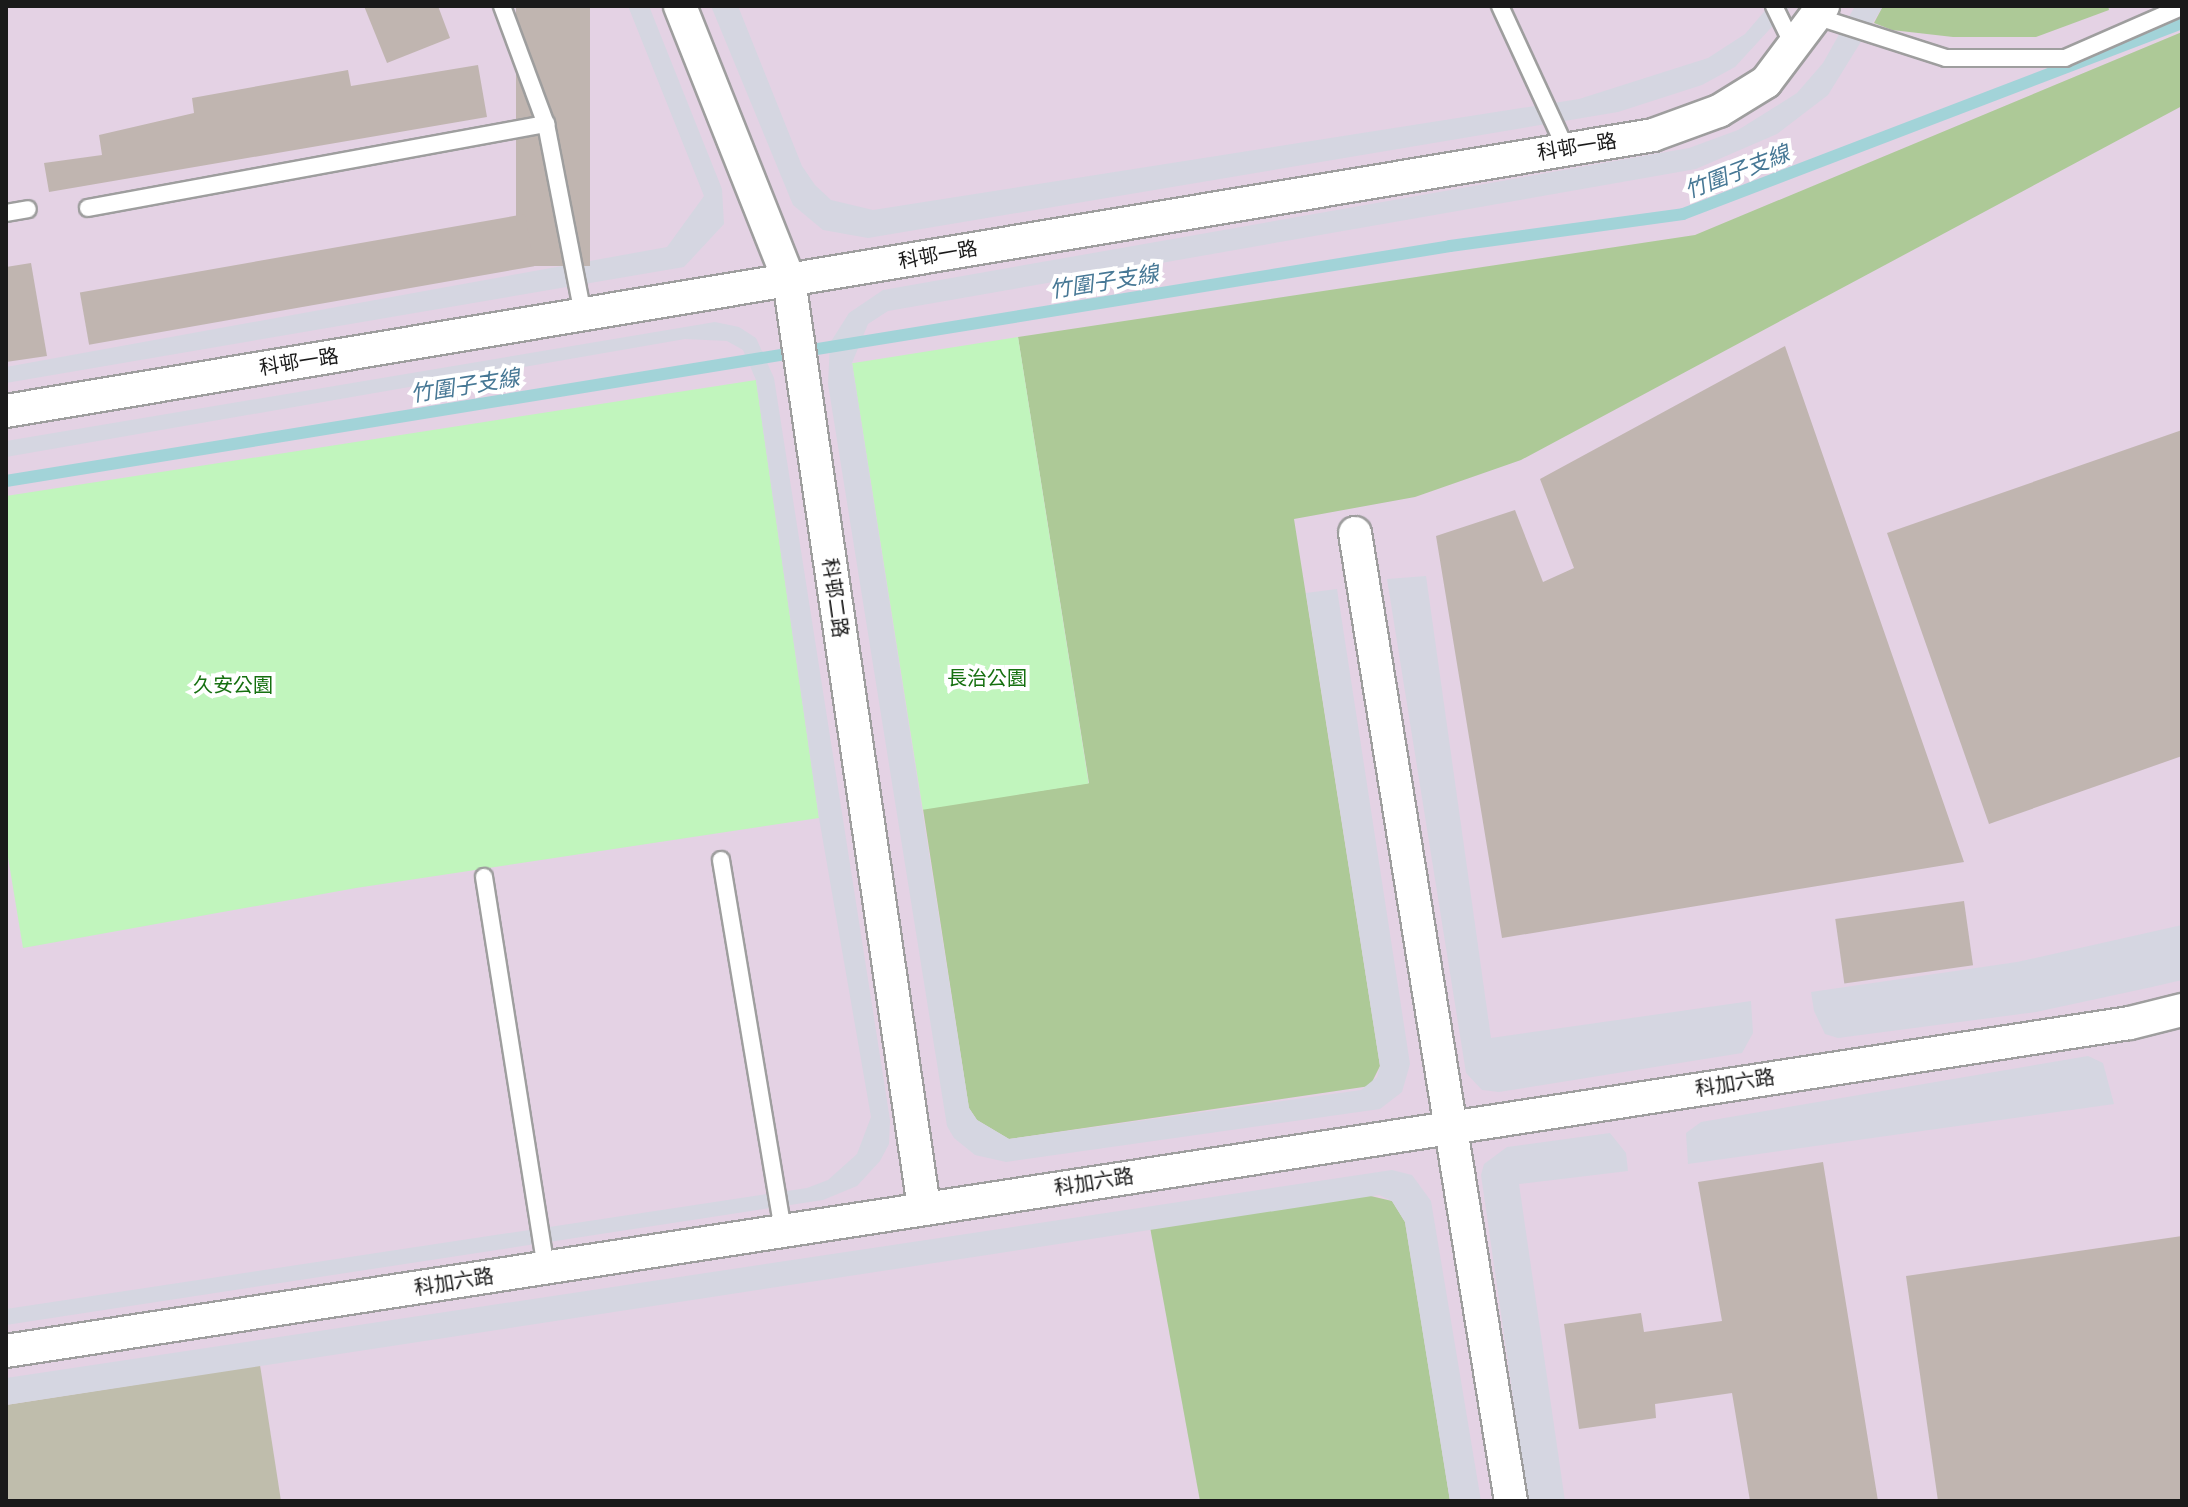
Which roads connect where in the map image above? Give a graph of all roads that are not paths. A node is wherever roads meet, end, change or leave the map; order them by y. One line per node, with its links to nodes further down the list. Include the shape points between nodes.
1 (502, 6): 8 (lane)
2 (680, 6): 13 (street, 科邨二路)
3 (1500, 6): 9 (lane)
4 (1774, 6): 7 (lane)
5 (2182, 7): 6 (lane, via 2065,58 1946,58)
6 (1820, 12): 7 (street, 科邨一路)
7 (1794, 47): 9 (street, 科邨一路, via 1766,82 1719,111 1653,135)
8 (546, 124): 10 (lane); 14 (lane)
9 (1566, 149): 13 (street, 科邨一路)
10 (88, 208)
11 (28, 209): 12 (lane)
12 (6, 213)
13 (789, 280): 14 (street, 科邨一路); 21 (street, 科邨二路)
14 (583, 315): 15 (street, 科邨一路)
15 (6, 411)
16 (1355, 533): 20 (street)
17 (721, 860): 22 (lane)
18 (484, 877): 23 (lane)
19 (2182, 1010): 20 (street, 科加六路, via 2130,1023)
20 (1450, 1127): 21 (street, 科加六路); 25 (street)
21 (924, 1208): 22 (street, 科加六路)
22 (783, 1231): 23 (street, 科加六路)
23 (546, 1268): 24 (street, 科加六路)
24 (6, 1351)
25 (1511, 1501)

